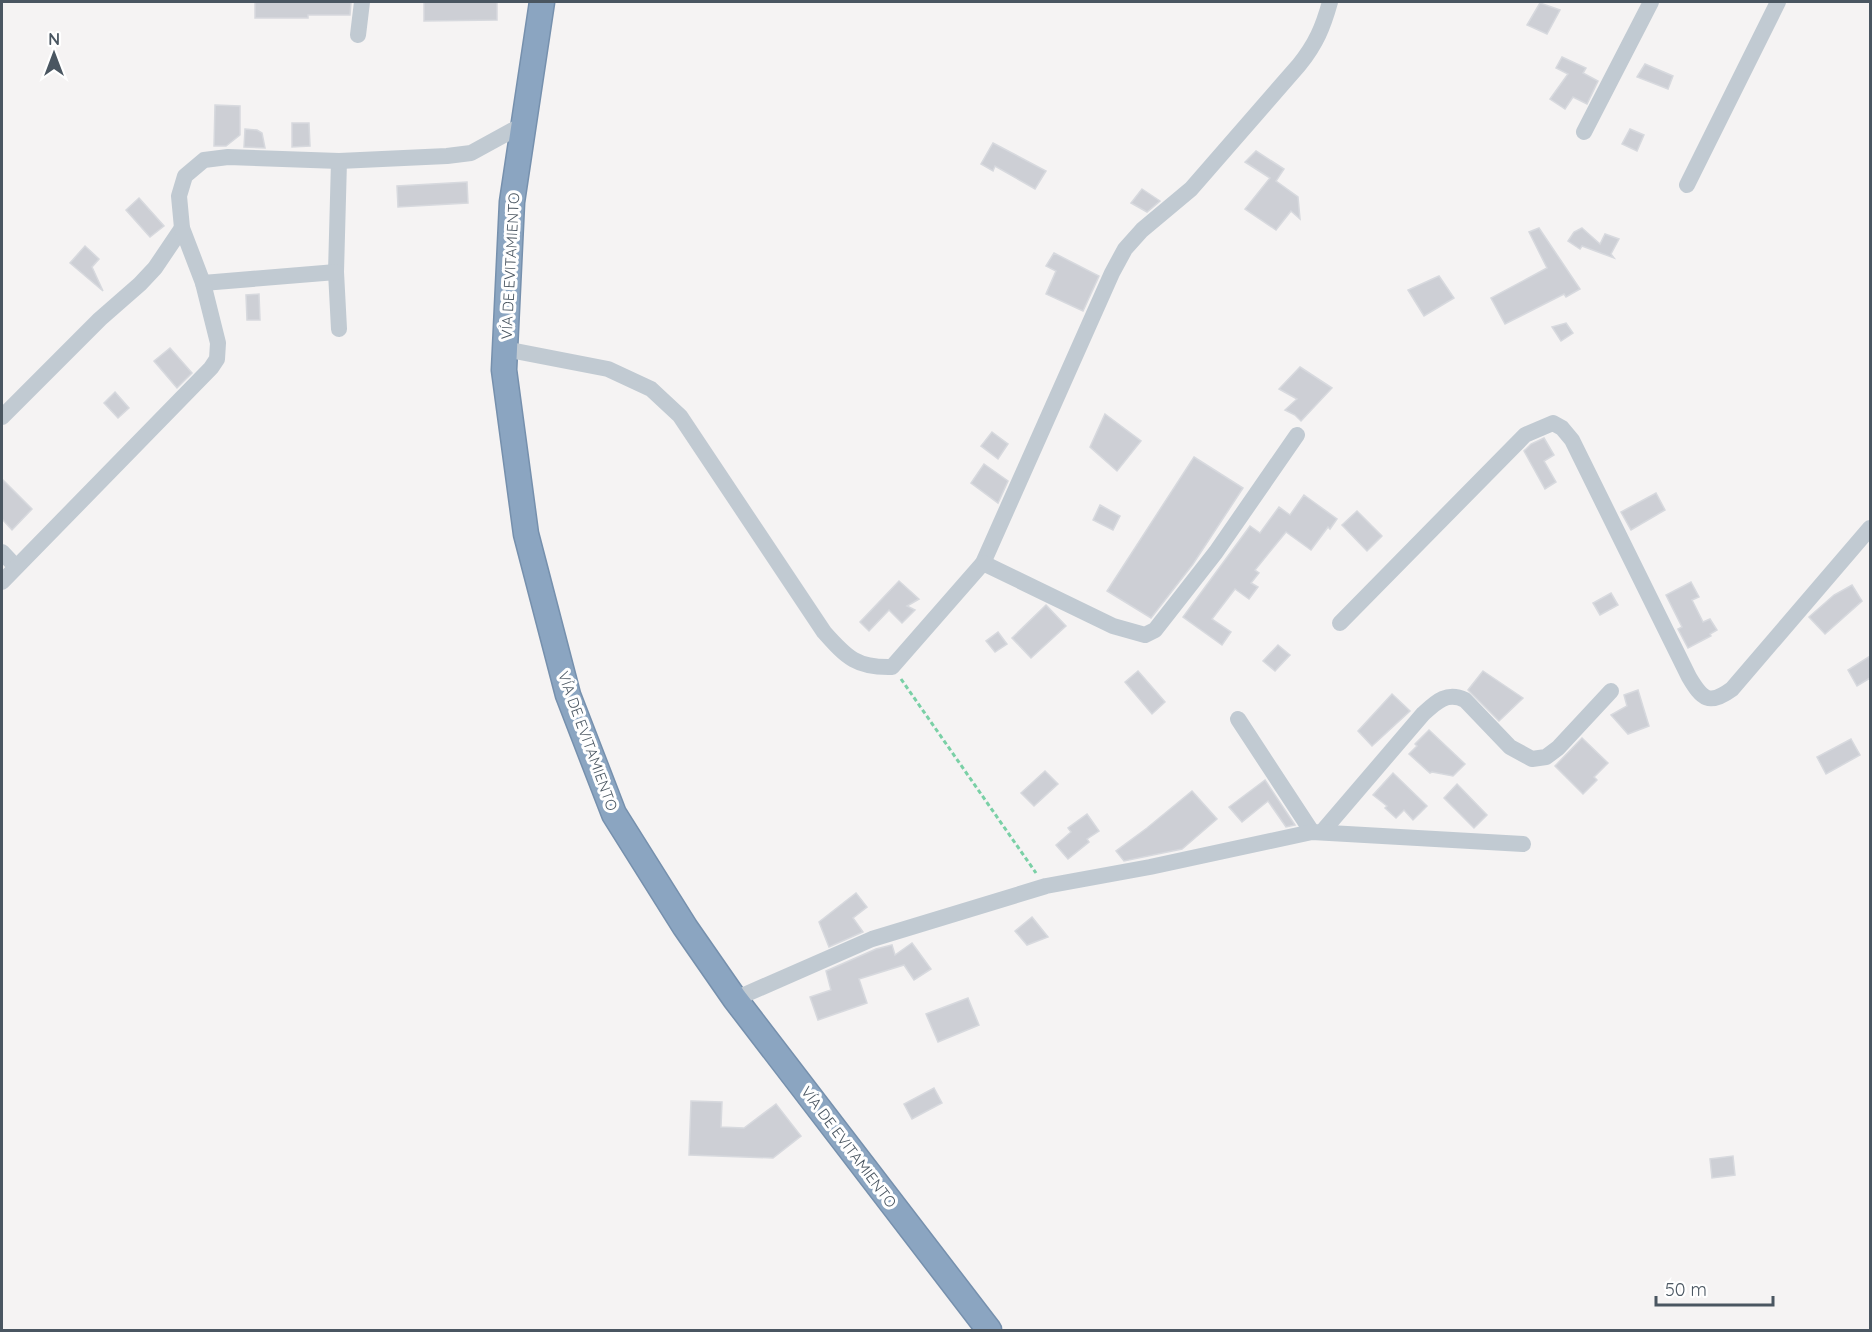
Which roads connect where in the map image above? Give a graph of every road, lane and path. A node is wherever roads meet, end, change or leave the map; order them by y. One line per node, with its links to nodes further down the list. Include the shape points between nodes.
1 (362, 2): 6 (street)
2 (542, 2): 7 (highway, VÍA DE EVITAMIENTO)
3 (1330, 2): 20 (street, via 1314,46 1299,65 1191,189 1125,249)
4 (1651, 2): 8 (street)
5 (1779, 2): 10 (street)
6 (358, 35)
7 (524, 124): 9 (street, via 471,153); 15 (highway, VÍA DE EVITAMIENTO, via 512,202)
8 (1584, 132)
9 (339, 161): 11 (street, via 228,157 204,160 185,176 179,196); 12 (street)
10 (1687, 184)
11 (182, 228): 13 (street); 16 (street, via 148,276)
12 (336, 272): 13 (street); 14 (street)
13 (203, 283): 21 (street, via 218,343 217,359)
14 (339, 329)
15 (505, 349): 24 (street, via 608,369 651,389 680,416 824,632 853,661 871,668); 30 (highway, VÍA DE EVITAMIENTO, via 504,370 526,534 568,695 614,814 684,927)
16 (2, 417)
17 (1297, 435): 20 (street, via 1216,552 1155,630 1144,635 1113,626)
18 (1870, 528): 23 (street, via 1732,689 1716,699 1707,699 1697,692 1689,677 1572,440 1553,423 1525,435)
19 (2, 552): 21 (street)
20 (983, 563): 24 (street)
21 (16, 567): 22 (street)
22 (2, 582)
23 (1340, 623)
24 (892, 667): 29 (path)
25 (1611, 691): 27 (street, via 1558,748 1546,758 1533,759 1510,747 1465,700 1446,696 1423,714)
26 (1238, 719): 27 (street)
27 (1317, 832): 28 (street); 29 (street)
28 (1523, 844)
29 (1046, 886): 30 (street, via 872,939)
30 (735, 999): 31 (highway, VÍA DE EVITAMIENTO)
31 (989, 1330)

